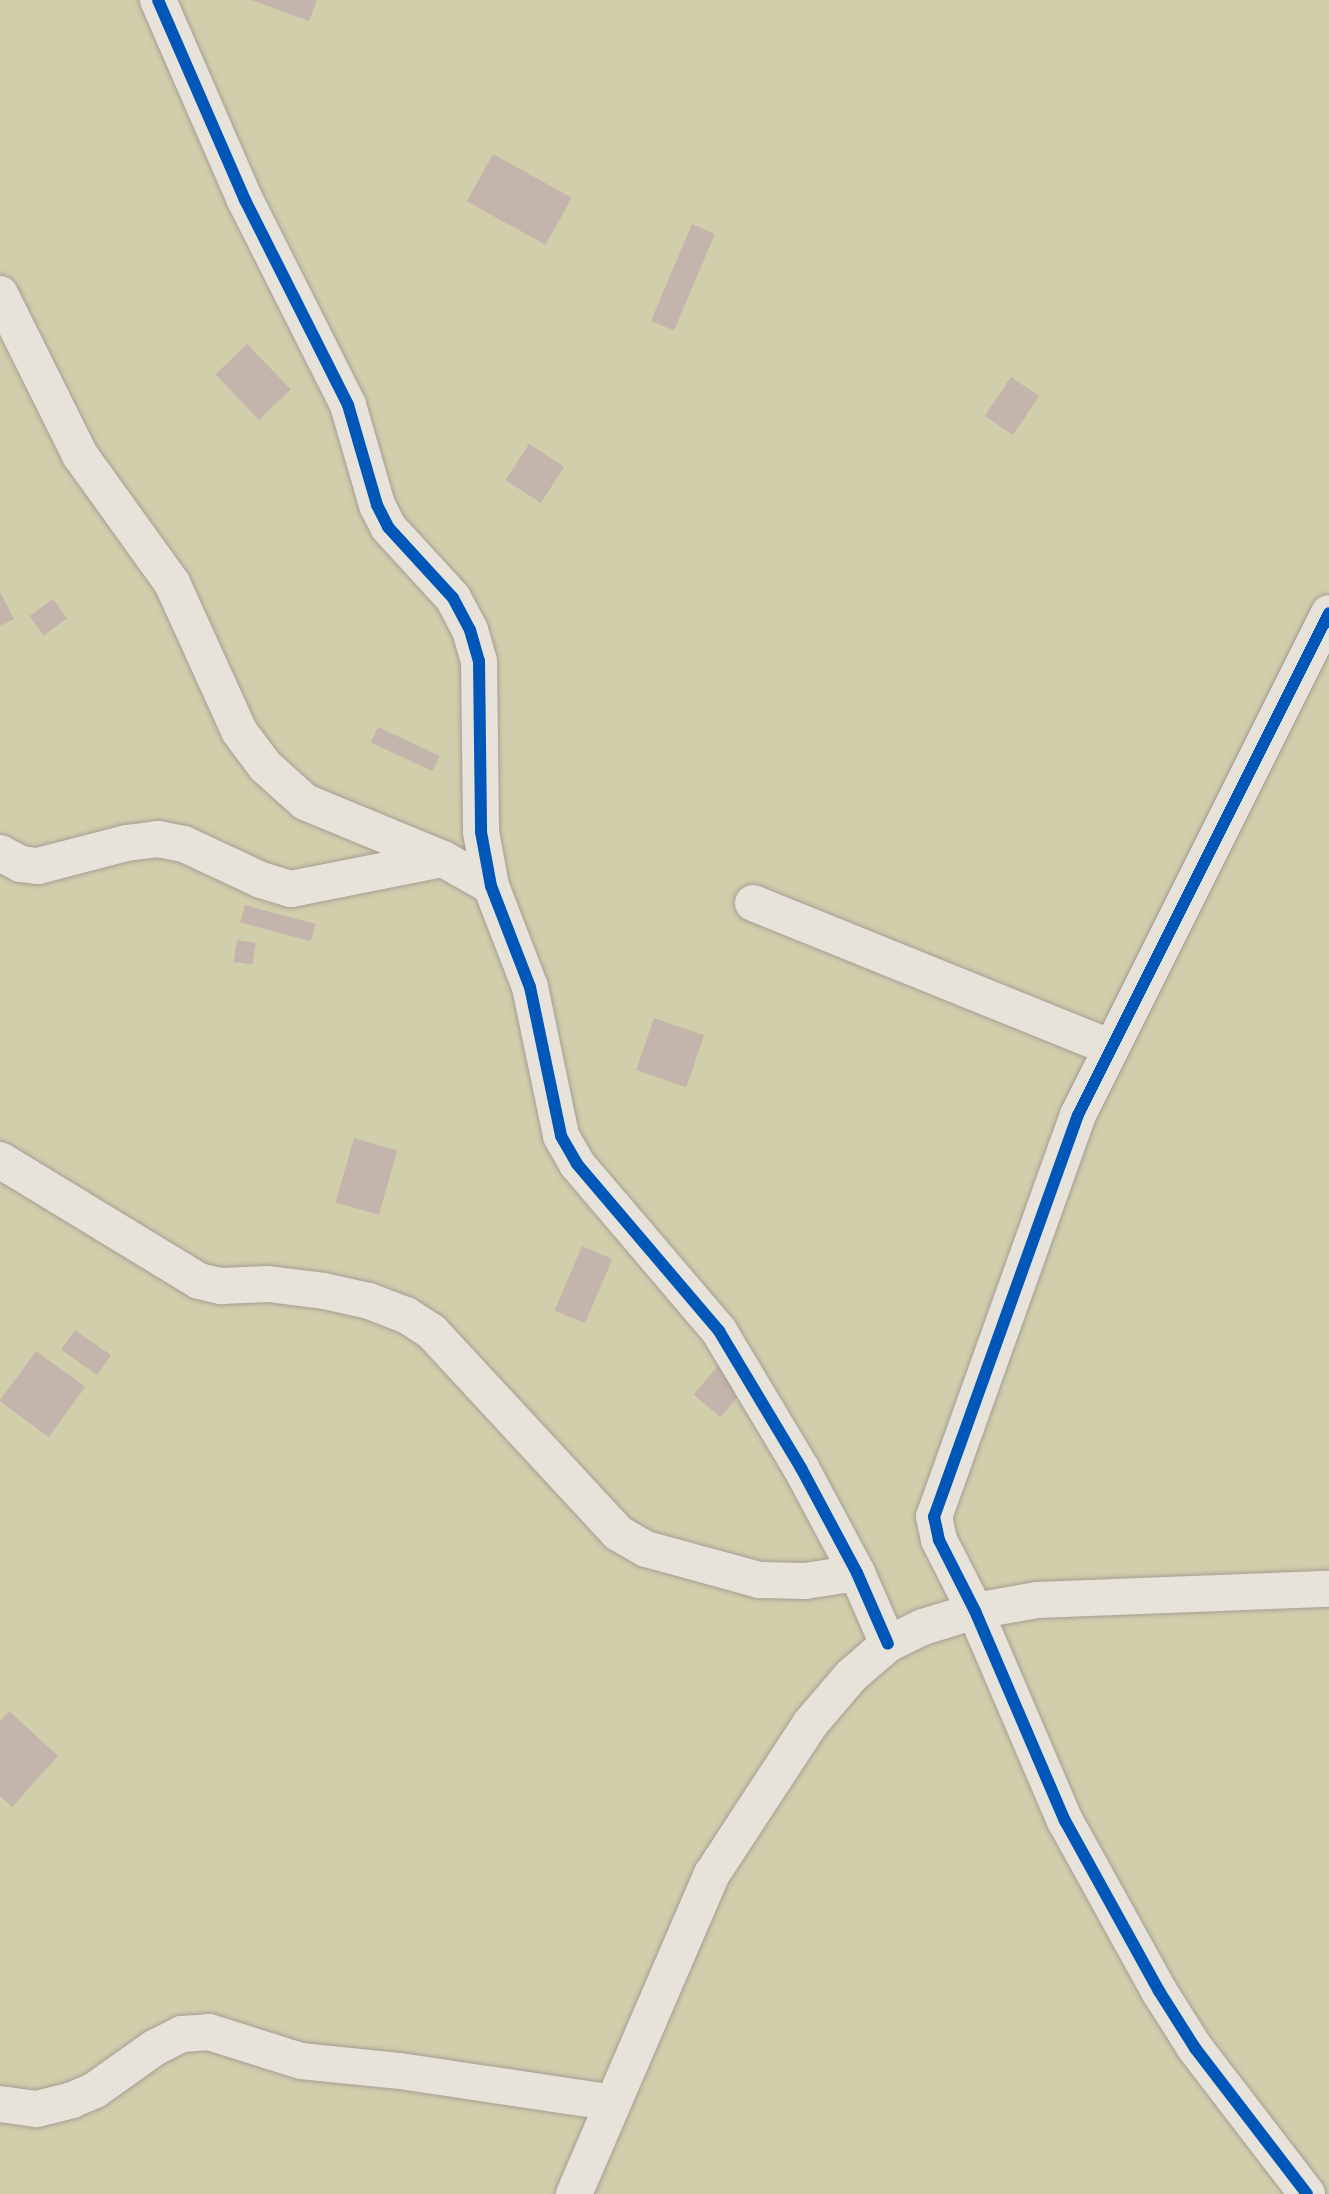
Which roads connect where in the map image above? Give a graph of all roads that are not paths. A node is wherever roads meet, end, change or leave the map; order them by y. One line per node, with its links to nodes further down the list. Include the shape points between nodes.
1 (158, 0): 6 (street, via 245,200 348,405 377,505 388,527 453,598 470,630 479,661 481,832)
2 (0, 294): 5 (street, via 80,455 172,583 239,731 265,766 305,802)
3 (1329, 613): 8 (street)
4 (0, 853): 5 (street, via 38,866 158,839 184,844 291,889)
5 (443, 859): 6 (street)
6 (491, 886): 10 (street, via 530,987 561,1136 577,1164 719,1331)
7 (753, 903): 8 (street)
8 (1111, 1048): 12 (street, via 1078,1115 934,1517 939,1540)
9 (0, 1160): 10 (street, via 199,1281 324,1291 406,1315 432,1332 618,1533 646,1549 759,1580 805,1581)
10 (857, 1573): 13 (street)
11 (1329, 1589): 12 (street, via 1037,1600)
12 (975, 1611): 13 (street); 17 (street, via 1065,1821 1159,1991 1195,2048)
13 (888, 1644): 14 (street, via 851,1676 810,1724 712,1874)
14 (613, 2103): 15 (street, via 301,2061 209,2032 182,2034 72,2100 37,2109); 16 (street)
15 (0, 2104)
16 (574, 2194)
17 (1307, 2194)

